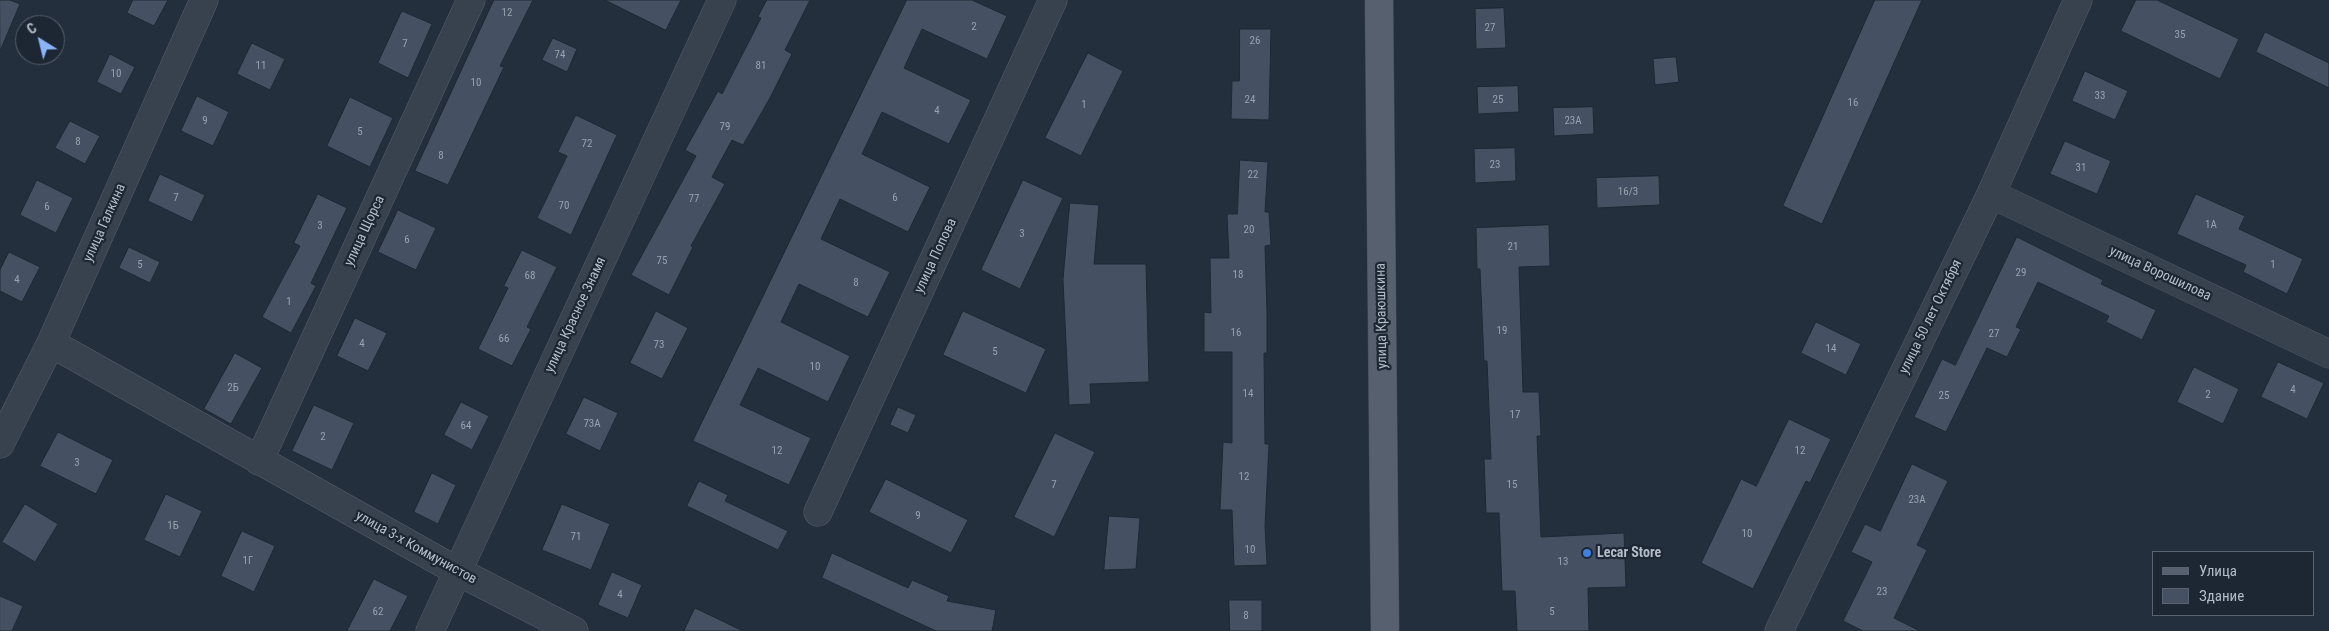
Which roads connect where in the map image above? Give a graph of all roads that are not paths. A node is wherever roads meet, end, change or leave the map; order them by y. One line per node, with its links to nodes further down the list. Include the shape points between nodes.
1 (204, 0): 8 (street, улица Галкина)
2 (471, 0): 11 (street, улица Щорса)
3 (722, 0): 13 (street, улица Красное Знамя)
4 (1053, 0): 12 (street, улица Попова)
5 (1379, 0): 16 (main road, улица Краюшкина)
6 (2078, 0): 7 (street, улица 50 лет Октября)
7 (1991, 194): 9 (street, улица Ворошилова); 17 (street, улица 50 лет Октября)
8 (52, 343): 10 (street, улица Галкина); 11 (street, улица 3-х Коммунистов)
9 (2329, 354)
10 (0, 444)
11 (259, 461): 13 (street, улица 3-х Коммунистов)
12 (818, 512)
13 (457, 571): 14 (street, улица Красное Знамя); 15 (street, улица 3-х Коммунистов)
14 (430, 631)
15 (574, 631)
16 (1385, 631)
17 (1779, 631)

